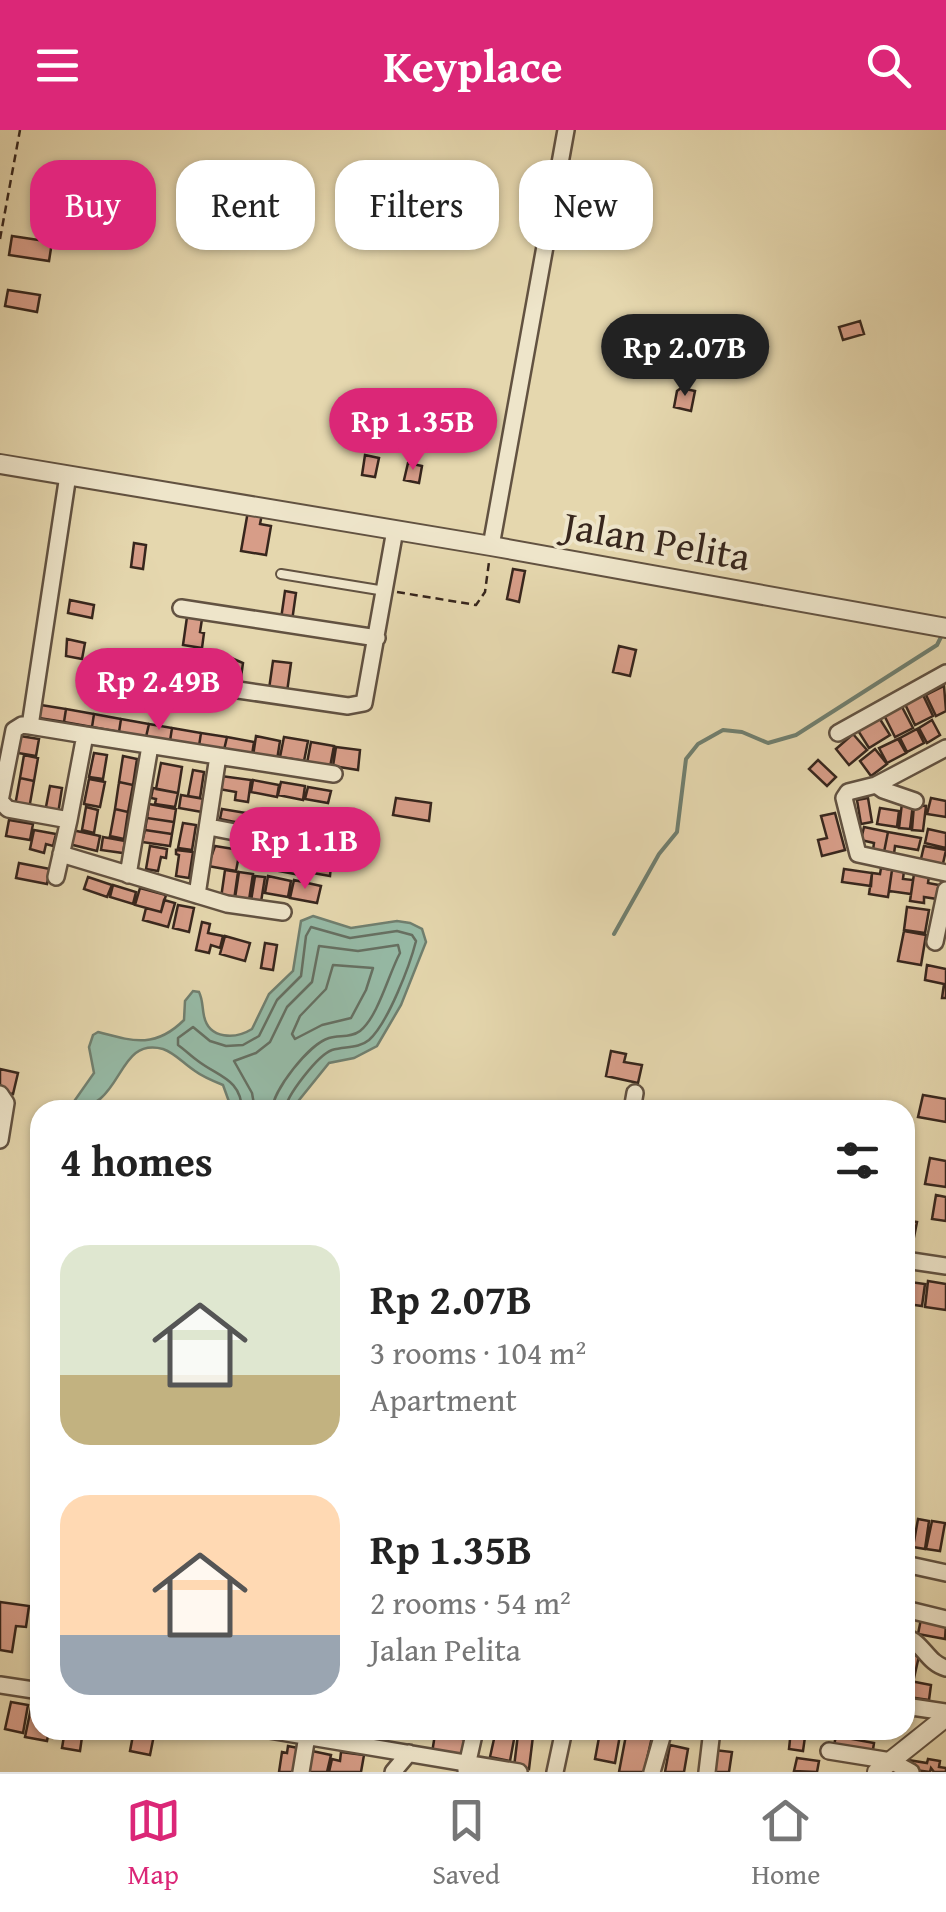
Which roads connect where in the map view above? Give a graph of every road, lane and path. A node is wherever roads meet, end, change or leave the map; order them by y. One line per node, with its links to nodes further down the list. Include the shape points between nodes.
1 (20, 130): 3 (path)
2 (566, 130): 7 (street)
3 (0, 239)
4 (0, 464): 5 (street, Jalan Pelita)
5 (68, 475): 6 (street, Jalan Pelita); 15 (street)
6 (395, 530): 7 (street, Jalan Pelita); 9 (street)
7 (491, 546): 9 (path, via 485,592 476,605); 11 (street, Jalan Pelita)
8 (281, 574): 9 (lane)
9 (385, 590): 12 (street)
10 (180, 608): 12 (street)
11 (940, 627)
12 (377, 638): 14 (street, via 359,706)
13 (946, 672): 16 (street)
14 (210, 686)
15 (30, 726): 17 (street); 24 (street, via 14,730 0,801 8,809)
16 (838, 733)
17 (84, 735): 18 (street); 24 (street)
18 (150, 746): 20 (street); 29 (street)
19 (946, 748): 22 (street)
20 (218, 756): 21 (street); 25 (street)
21 (334, 774)
22 (876, 785): 23 (street); 28 (street, via 844,798 858,854)
23 (915, 802)
24 (69, 820): 27 (street)
25 (209, 827): 26 (street); 32 (street)
26 (332, 851)
27 (61, 854): 29 (street); 30 (street)
28 (946, 874)
29 (128, 875): 32 (street)
30 (56, 877)
31 (946, 890): 34 (street)
32 (197, 895): 33 (street)
33 (284, 912)
34 (935, 942)
35 (635, 1093): 37 (street)
36 (0, 1094): 38 (street, via 6,1103)
37 (634, 1100)
38 (0, 1140)
39 (915, 1261): 40 (street)
40 (946, 1266)
41 (915, 1566): 42 (street)
42 (946, 1573)
43 (915, 1611): 44 (street)
44 (946, 1619)
45 (915, 1642): 46 (street)
46 (946, 1668)
47 (0, 1685): 48 (street)
48 (30, 1689)
49 (915, 1708): 50 (street)
50 (946, 1714): 61 (street)
51 (307, 1740): 63 (street)
52 (363, 1740): 58 (street)
53 (390, 1740): 58 (street)
54 (472, 1740): 62 (street)
55 (562, 1740): 66 (street)
56 (661, 1740): 67 (street)
57 (711, 1740): 68 (street)
58 (388, 1750): 60 (street)
59 (829, 1751): 61 (street)
60 (410, 1753): 62 (street); 64 (street)
61 (884, 1766): 69 (street)
62 (467, 1768): 65 (street)
63 (301, 1772)
64 (393, 1772)
65 (519, 1772)
66 (555, 1772)
67 (652, 1772)
68 (706, 1772)
69 (911, 1772)

